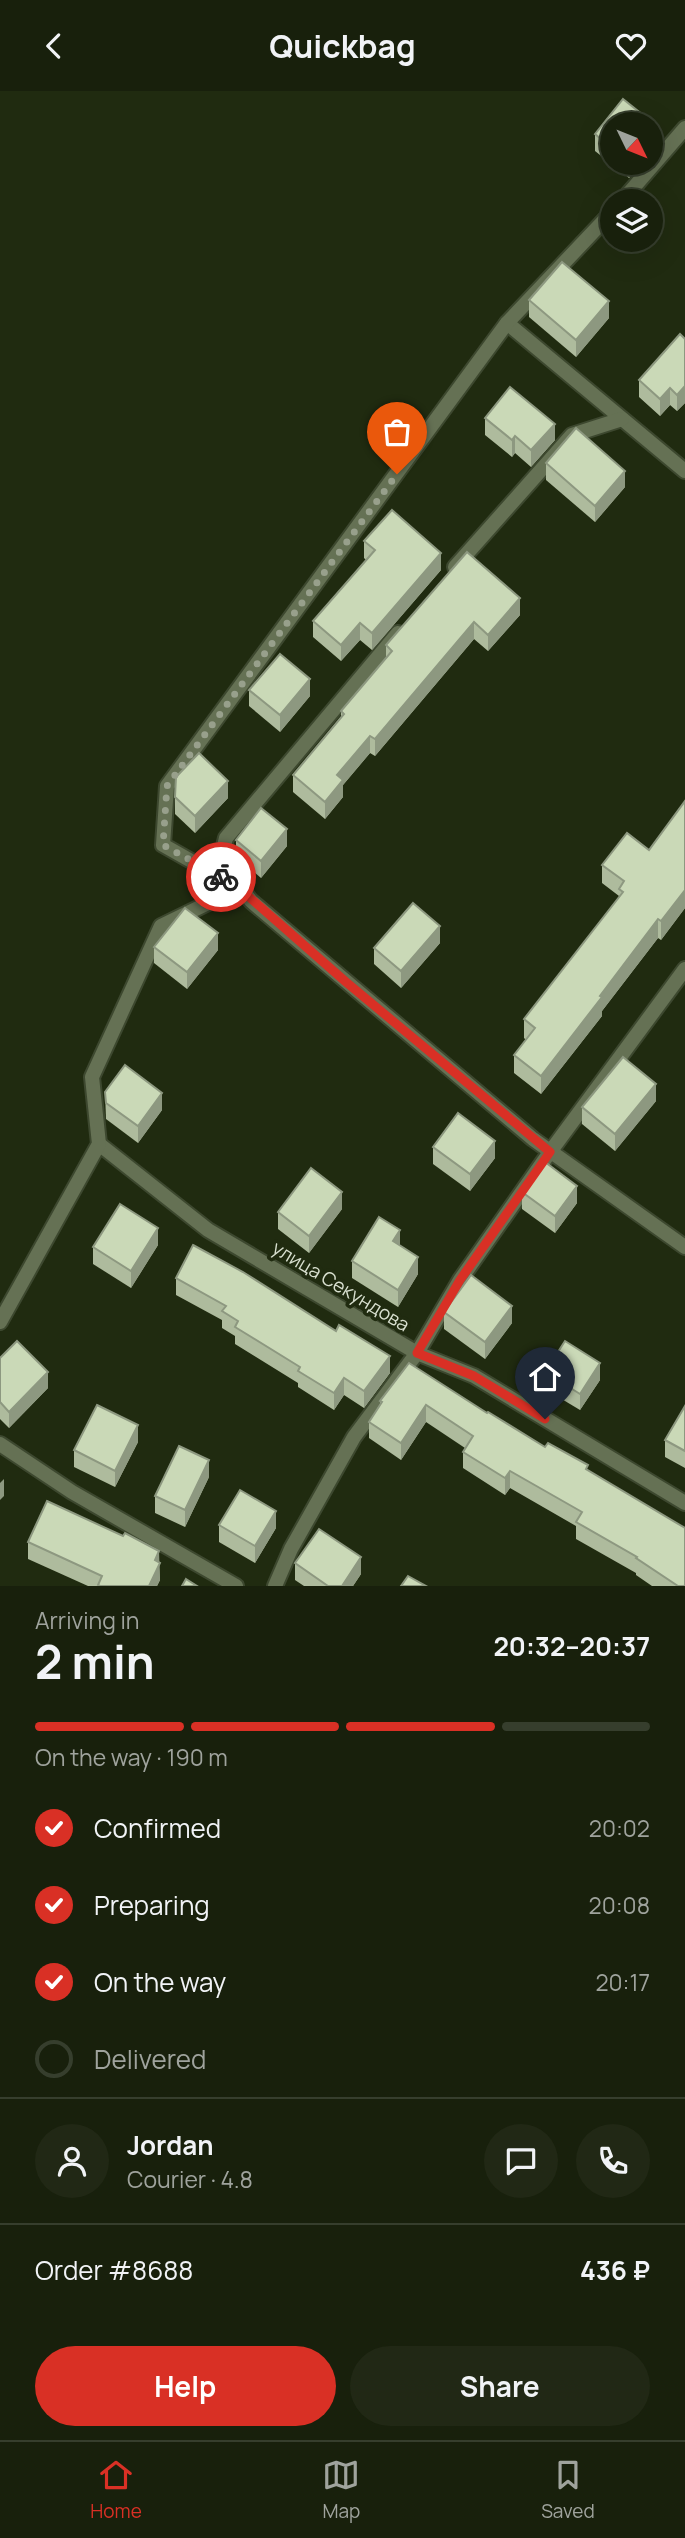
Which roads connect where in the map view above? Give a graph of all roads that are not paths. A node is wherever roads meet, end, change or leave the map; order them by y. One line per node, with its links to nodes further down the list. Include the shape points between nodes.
1 (685, 128): 2 (street)
2 (632, 189)
3 (600, 225): 4 (street)
4 (507, 323): 5 (street); 9 (street, via 167,786 163,845)
5 (622, 419): 6 (street); 7 (street, via 572,435)
6 (685, 471)
7 (445, 579)
8 (408, 621): 9 (street, via 226,838 220,862)
9 (239, 888): 11 (street, via 161,926 92,1077); 12 (street)
10 (685, 969): 12 (street)
11 (99, 1144): 14 (street); 15 (street, улица Секундова, via 208,1230)
12 (550, 1152): 13 (street); 15 (street, via 460,1280)
13 (685, 1247)
14 (0, 1322)
15 (417, 1353): 17 (street, улица Секундова, via 474,1376); 19 (street, via 354,1437)
16 (0, 1444): 18 (street, via 72,1492)
17 (685, 1503)
18 (236, 1586)
19 (275, 1586)

